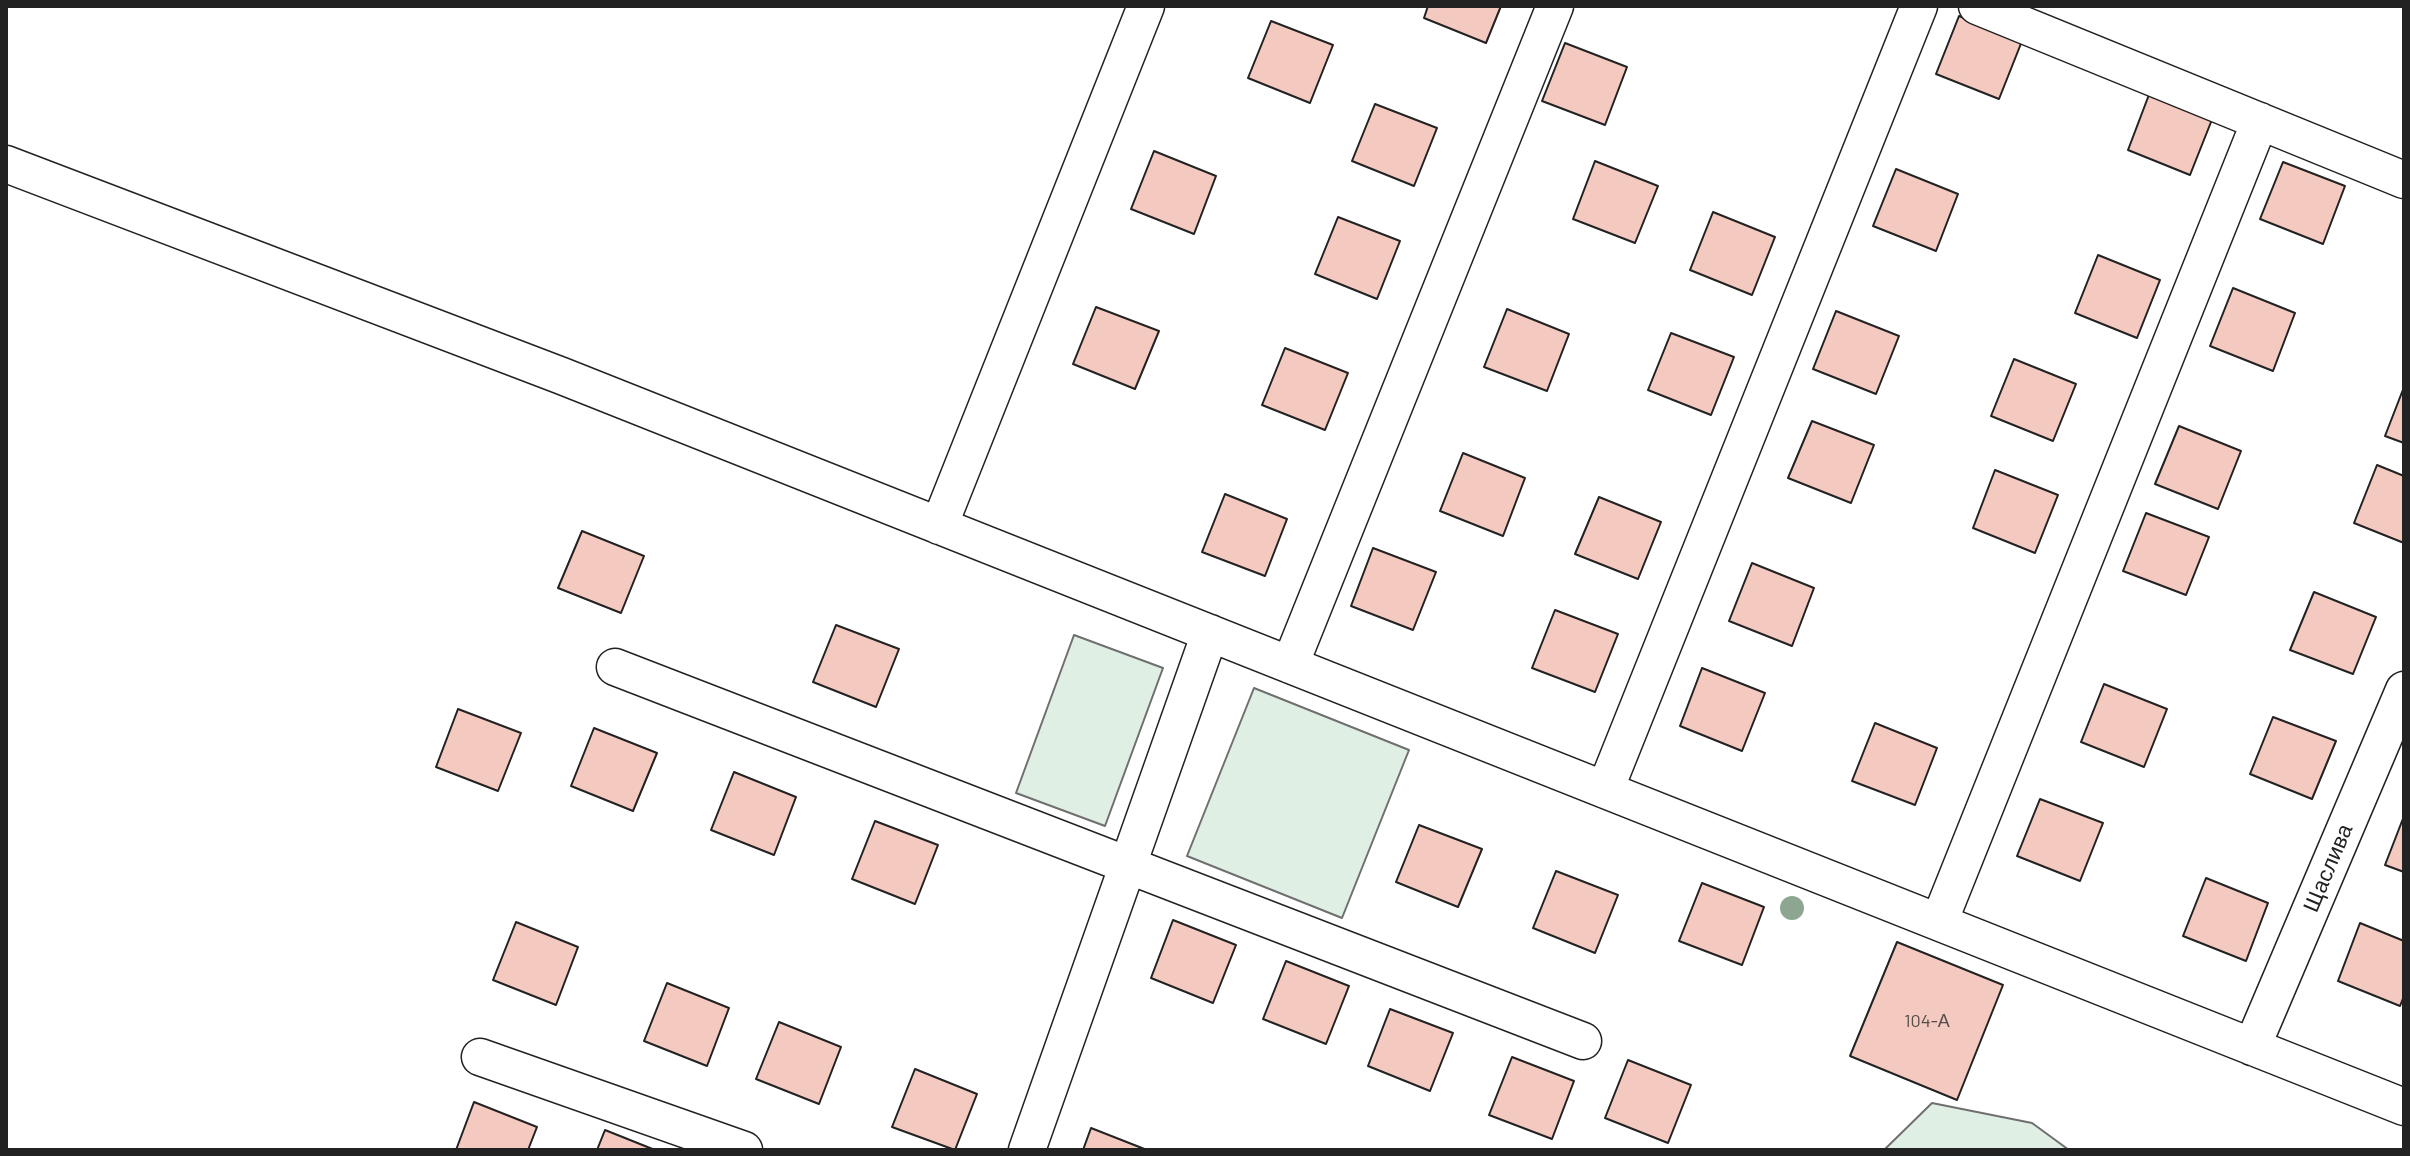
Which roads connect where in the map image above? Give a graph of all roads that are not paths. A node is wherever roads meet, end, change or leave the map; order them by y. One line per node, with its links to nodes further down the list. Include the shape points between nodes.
1 (1146, 6): 8 (street)
2 (1555, 6): 10 (street)
3 (1919, 6): 13 (street)
4 (1977, 6): 5 (street)
5 (2260, 121): 7 (street); 15 (street)
6 (6, 164): 8 (street)
7 (2404, 180)
8 (939, 526): 9 (street)
9 (1210, 633): 10 (street); 14 (street)
10 (1290, 665): 13 (street)
11 (615, 667): 14 (street)
12 (2404, 690): 17 (street, Щаслива)
13 (1605, 790): 15 (street)
14 (1128, 865): 16 (street); 21 (street)
15 (1939, 922): 17 (street)
16 (1583, 1041)
17 (2252, 1047): 19 (street)
18 (480, 1057): 20 (street)
19 (2404, 1107)
20 (744, 1150)
21 (1027, 1150)

